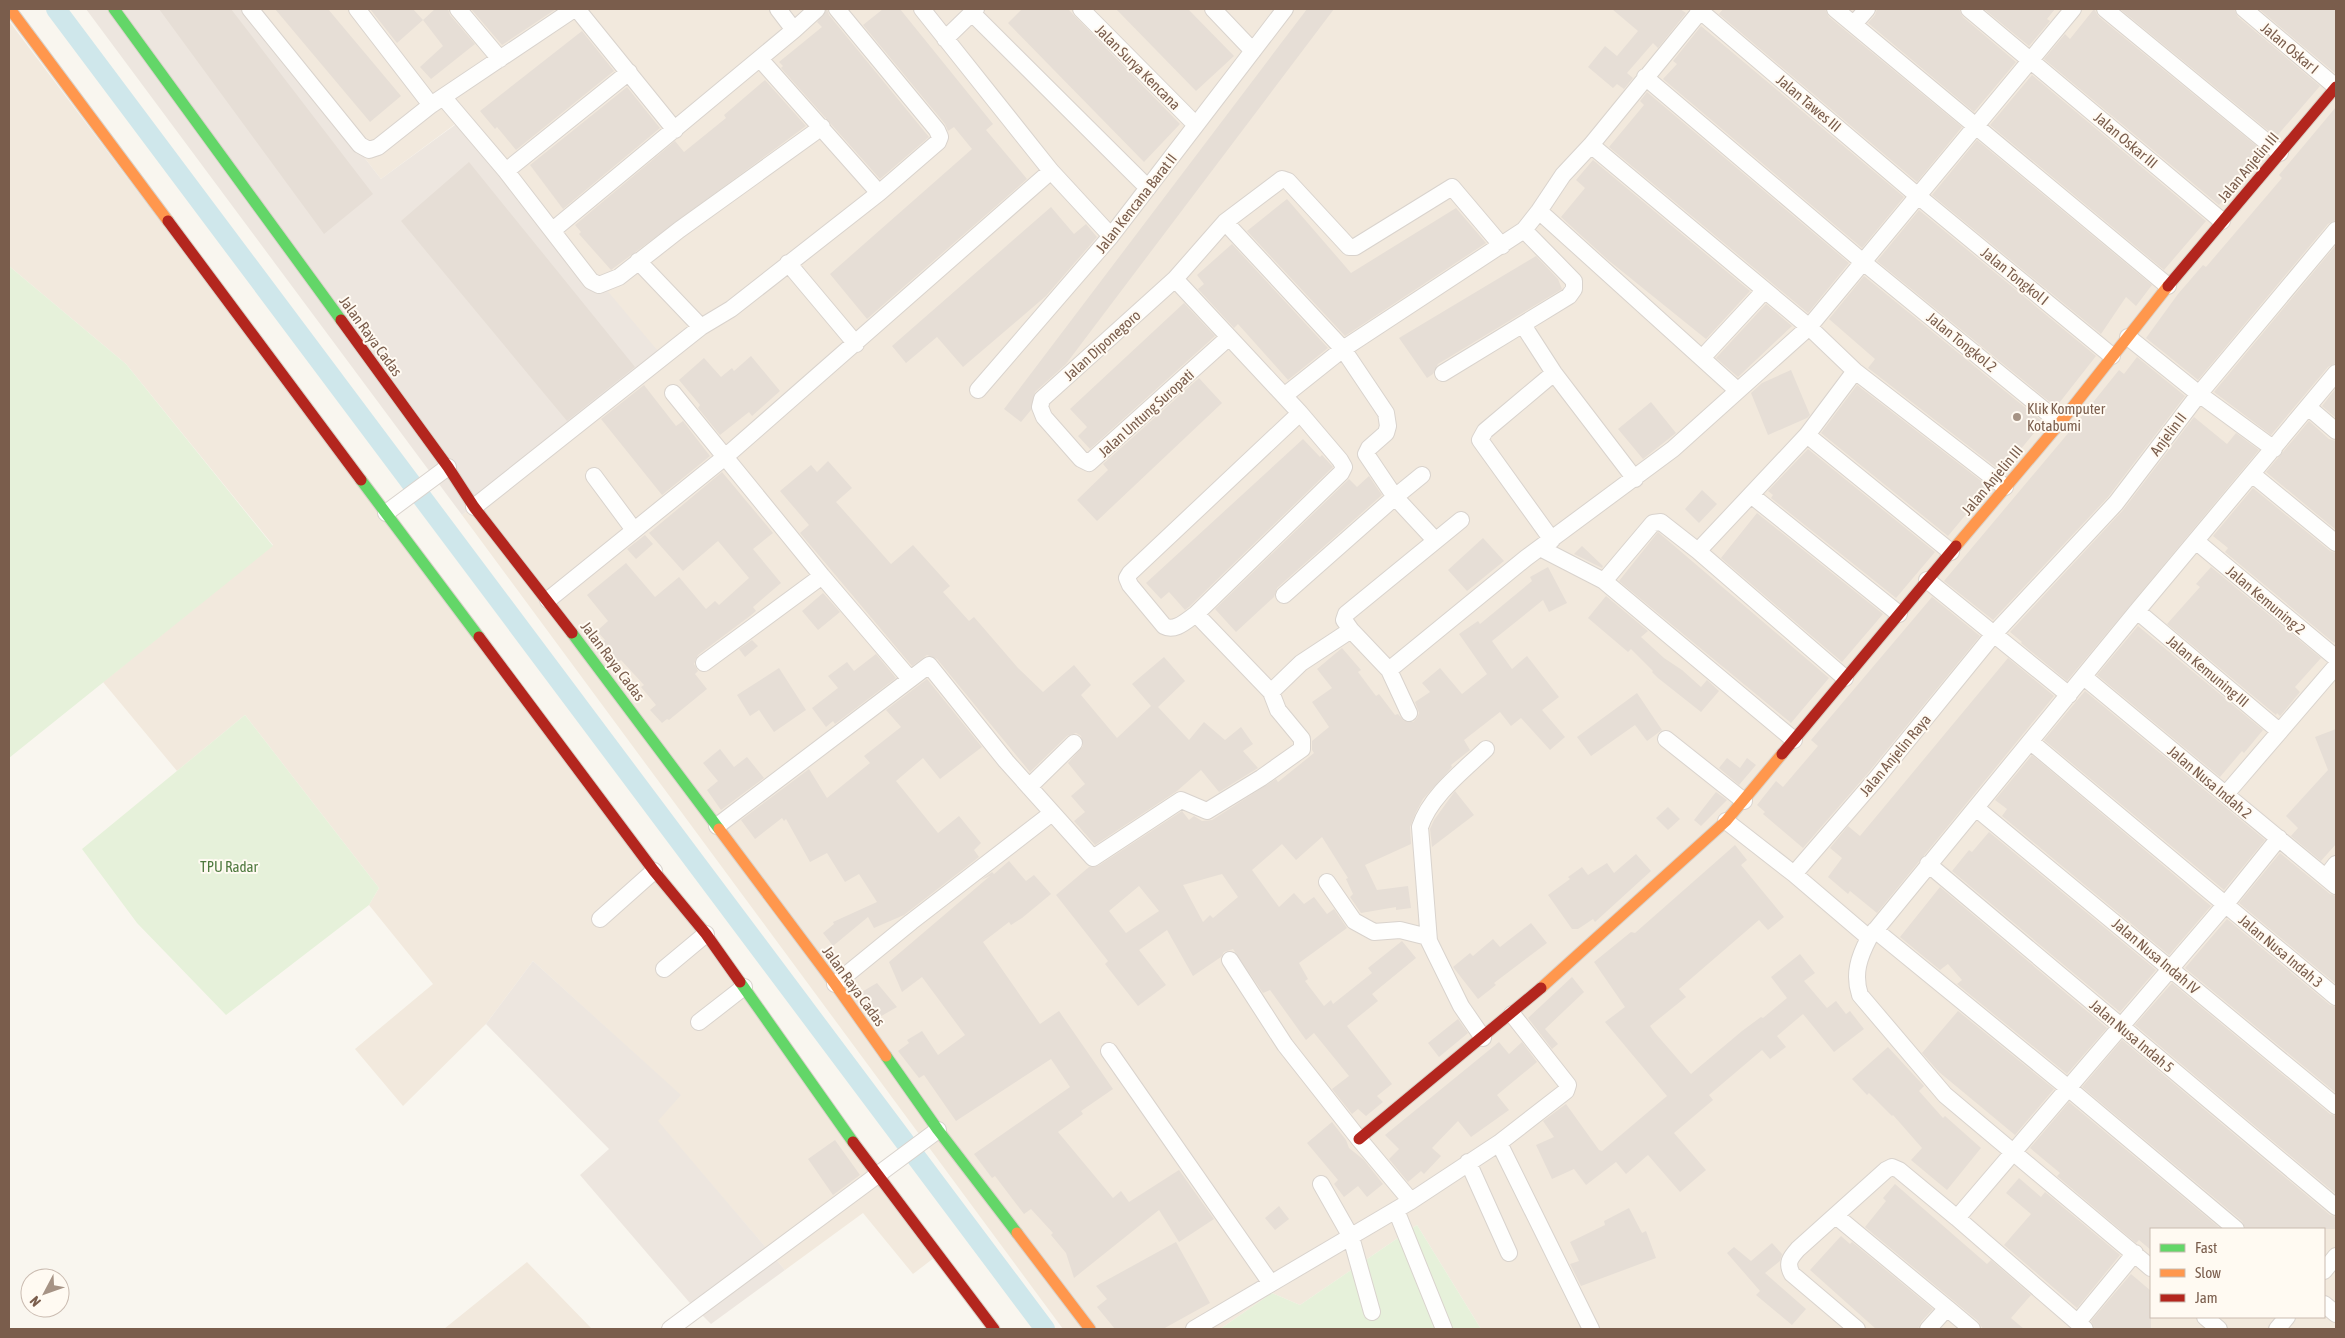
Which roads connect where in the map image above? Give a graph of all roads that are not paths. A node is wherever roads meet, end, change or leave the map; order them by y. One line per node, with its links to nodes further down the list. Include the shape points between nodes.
1 (10, 9): 93 (street)
2 (114, 9): 84 (street, Jalan Raya Cadas)
3 (250, 9): 32 (street, via 360,145 369,150 378,147)
4 (357, 9): 32 (street)
5 (458, 9): 27 (street)
6 (575, 9): 27 (street); 29 (street)
7 (778, 9): 23 (street)
8 (817, 9): 23 (street)
9 (837, 9): 42 (street, via 940,137)
10 (922, 9): 24 (street)
11 (1081, 9): 33 (street, Jalan Surya Kencana)
12 (1213, 9): 25 (street)
13 (1285, 9): 25 (street, Jalan Kencana Barat II)
14 (1836, 9): 22 (street)
15 (1867, 9): 22 (street)
16 (1968, 9): 28 (street, Jalan Oskar III)
17 (2073, 9): 28 (street)
18 (2105, 9): 38 (street)
19 (2244, 9): 31 (street, Jalan Oskar I)
20 (1700, 10): 30 (street); 43 (street, Jalan Tawes III)
21 (974, 11): 24 (street); 41 (street)
22 (1854, 24): 35 (street)
23 (794, 30): 26 (street)
24 (945, 39): 40 (street)
25 (1253, 51): 33 (street, Jalan Kencana Barat II)
26 (760, 59): 34 (street); 36 (street)
27 (500, 60): 32 (street)
28 (2030, 60): 35 (street); 45 (street, Jalan Oskar III)
29 (630, 72): 36 (street); 39 (street)
30 (1645, 77): 37 (street); 53 (street, Jalan Tongkol 2)
31 (2336, 87): 38 (street, Jalan Anjelin III)
32 (438, 102): 39 (street)
33 (1196, 125): 41 (street, Jalan Kencana Barat II)
34 (822, 127): 42 (street); 52 (street)
35 (1975, 127): 43 (street); 56 (street)
36 (675, 130): 47 (street)
37 (1591, 145): 44 (street, via 1562,175); 57 (street)
38 (2280, 153): 45 (street, Jalan Anjelin III)
39 (506, 171): 47 (street)
40 (1051, 171): 50 (street); 63 (street)
41 (1148, 188): 50 (street, Jalan Kencana Barat II)
42 (879, 193): 54 (street)
43 (1918, 196): 53 (street); 65 (street, Jalan Tongkol I)
44 (1539, 211): 48 (street); 66 (street)
45 (2222, 221): 56 (street, Jalan Anjelin III)
46 (1225, 222): 51 (street, via 1282,180 1288,182 1343,243 1355,247 1452,187); 55 (street); 64 (street)
47 (553, 230): 52 (street, via 592,281 599,285 619,277)
48 (1524, 230): 51 (street); 58 (street, via 1574,281 1574,289 1569,296)
49 (2336, 230): 74 (street, Anjelin II)
50 (1111, 236): 71 (street, Jalan Kencana Barat II)
51 (1502, 246): 64 (street)
52 (638, 261): 59 (street)
53 (1863, 262): 60 (street); 79 (street, Jalan Tongkol 2)
54 (788, 263): 59 (street); 63 (street)
55 (1175, 279): 62 (street); 78 (street, Jalan Diponegoro, via 1042,399 1040,407)
56 (2168, 286): 61 (street, Jalan Anjelin III)
57 (1765, 290): 60 (street); 66 (street)
58 (1523, 325): 68 (street); 69 (street)
59 (701, 327): 92 (street)
60 (1809, 327): 67 (street); 72 (street)
61 (2128, 337): 65 (street, Jalan Anjelin III); 74 (street)
62 (1228, 338): 75 (street); 78 (street, Jalan Untung Suropati, via 1089,462 1081,459)
63 (856, 344): 83 (street)
64 (1344, 349): 75 (street); 91 (street, via 1386,413 1386,433 1366,454)
65 (2112, 356): 79 (street, Jalan Anjelin III)
66 (1702, 358): 72 (street)
67 (1855, 371): 81 (street); 89 (street)
68 (1443, 373)
69 (1554, 373): 88 (street); 99 (street, via 1485,431 1480,440)
70 (2336, 373): 76 (street)
71 (978, 390)
72 (1738, 390): 88 (street)
73 (673, 393): 83 (street)
74 (2199, 394): 82 (street); 111 (street, Anjelin II, via 2116,503)
75 (1284, 396): 77 (street)
76 (2308, 407): 80 (street); 82 (street)
77 (1300, 413): 108 (street, via 1340,460 1344,467 1342,473); 108 (street, via 1130,572 1127,578 1130,585 1164,626 1170,629)
78 (1044, 417)
79 (2060, 423): 89 (street, Jalan Anjelin III)
80 (2336, 431)
81 (1807, 435): 90 (street); 101 (street)
82 (2274, 449): 85 (street)
83 (725, 457): 95 (street); 102 (street)
84 (442, 472): 92 (street, Jalan Raya Cadas); 93 (street)
85 (2252, 474): 97 (street); 98 (street)
86 (1422, 475): 91 (street)
87 (594, 476): 95 (street)
88 (1635, 479): 99 (street)
89 (2005, 487): 101 (street, Jalan Anjelin III)
90 (1751, 496): 100 (street); 109 (street)
91 (1395, 497): 96 (street); 105 (street)
92 (474, 508): 106 (street, Jalan Raya Cadas)
93 (389, 512): 138 (street)
94 (1461, 520): 96 (street)
95 (634, 530): 106 (street)
96 (1435, 540): 110 (street, via 1346,614 1344,620)
97 (2197, 542): 107 (street); 112 (street, Jalan Kemuning 2)
98 (2336, 543)
99 (1546, 544): 104 (street); 115 (street)
100 (1698, 551): 104 (street, via 1658,522); 117 (street)
101 (1951, 552): 103 (street, Jalan Anjelin III)
102 (822, 576): 113 (street); 118 (street)
103 (1927, 580): 109 (street, Jalan Anjelin III); 111 (street)
104 (1604, 581): 124 (street)
105 (1284, 596)
106 (548, 600): 134 (street, Jalan Raya Cadas)
107 (2137, 611): 116 (street); 122 (street, Jalan Kemuning III)
108 (1196, 614): 119 (street)
109 (1899, 614): 117 (street, Jalan Anjelin III)
110 (1351, 630): 115 (street); 119 (street, via 1301,664)
111 (1994, 634): 120 (street); 139 (street, Jalan Anjelin Raya)
112 (2336, 658)
113 (704, 663)
114 (2336, 666): 122 (street)
115 (1389, 670): 121 (street)
116 (2084, 677): 120 (street); 129 (street, Jalan Nusa Indah 2)
117 (1845, 678): 124 (street, Jalan Anjelin III)
118 (910, 679): 128 (street, via 929,665 932,667); 134 (street)
119 (1271, 692): 132 (street, via 1278,710 1302,739 1302,749 1207,811 1180,800 1093,858)
120 (2070, 695): 125 (street)
121 (1409, 713)
122 (2279, 731): 129 (street)
123 (1666, 739): 130 (street)
124 (1794, 740): 130 (street, Jalan Anjelin III)
125 (2031, 742): 131 (street); 142 (street, Jalan Nusa Indah 3)
126 (1074, 743): 128 (street)
127 (1486, 749): 146 (street, via 1439,796 1420,827)
128 (1029, 787): 132 (street)
129 (2226, 794): 135 (street, Jalan Nusa Indah 2)
130 (1744, 801): 133 (street, Jalan Anjelin III)
131 (1976, 808): 136 (street); 148 (street, Jalan Nusa Indah IV)
132 (1052, 813): 150 (street)
133 (1726, 822): 139 (street); 153 (street, Jalan Anjelin III)
134 (717, 826): 150 (street, Jalan Raya Cadas)
135 (2279, 838): 141 (street, Jalan Nusa Indah 2); 142 (street)
136 (1928, 864): 145 (street); 155 (street, Jalan Nusa Indah 5)
137 (2336, 864): 141 (street)
138 (654, 871): 143 (street); 144 (street)
139 (1794, 874): 145 (street)
140 (1327, 882): 146 (street, via 1354,921 1374,932 1400,930)
141 (2331, 882)
142 (2225, 904): 148 (street); 152 (street, Jalan Nusa Indah 3)
143 (600, 918)
144 (706, 934): 149 (street); 151 (street)
145 (1872, 934): 158 (street); 163 (street, via 1856,971 1860,995 1946,1095)
146 (1428, 937): 156 (street, via 1460,1006)
147 (1230, 960): 161 (street, via 1285,1045)
148 (2171, 968): 155 (street); 159 (street, Jalan Nusa Indah IV)
149 (664, 969)
150 (835, 984): 160 (street, Jalan Raya Cadas)
151 (744, 988): 154 (street); 165 (street)
152 (2336, 997)
153 (1512, 1014): 156 (street, Jalan Anjelin III); 162 (street, via 1568,1085 1566,1091)
154 (699, 1022)
155 (2120, 1026): 158 (street); 168 (street, Jalan Nusa Indah 5)
156 (1482, 1038): 161 (street, Jalan Anjelin III)
157 (1109, 1052): 179 (street)
158 (2068, 1088): 163 (street); 172 (street)
159 (2336, 1106)
160 (935, 1132): 165 (street); 189 (street, Jalan Raya Cadas)
161 (1358, 1139): 167 (street)
162 (1499, 1142): 164 (street); 192 (street)
163 (2012, 1152): 171 (street); 175 (street)
164 (1468, 1162): 167 (street); 174 (street)
165 (878, 1173): 187 (street); 188 (street)
166 (1322, 1184): 173 (street)
167 (1411, 1201): 169 (street)
168 (2336, 1207)
169 (1396, 1210): 173 (street); 191 (street)
170 (1836, 1216): 171 (street, via 1892,1168); 181 (street); 193 (street, via 1793,1254 1788,1266 1792,1274)
171 (1957, 1218): 186 (street)
172 (2235, 1228)
173 (1351, 1237): 179 (street); 182 (street)
174 (1509, 1253)
175 (2135, 1253): 177 (street); 186 (street)
176 (2336, 1256): 178 (street)
177 (2150, 1267)
178 (2325, 1270)
179 (1270, 1282): 190 (street)
180 (2325, 1305): 183 (street)
181 (1947, 1308): 194 (street); 195 (street)
182 (1372, 1312)
183 (2336, 1314)
184 (2207, 1318): 196 (street)
185 (2286, 1318): 197 (street)
186 (2081, 1327)
187 (670, 1329)
188 (994, 1329)
189 (1090, 1329)
190 (1194, 1329)
191 (1444, 1329)
192 (1591, 1329)
193 (1856, 1329)
194 (1928, 1329)
195 (1972, 1329)
196 (2219, 1329)
197 (2277, 1329)

